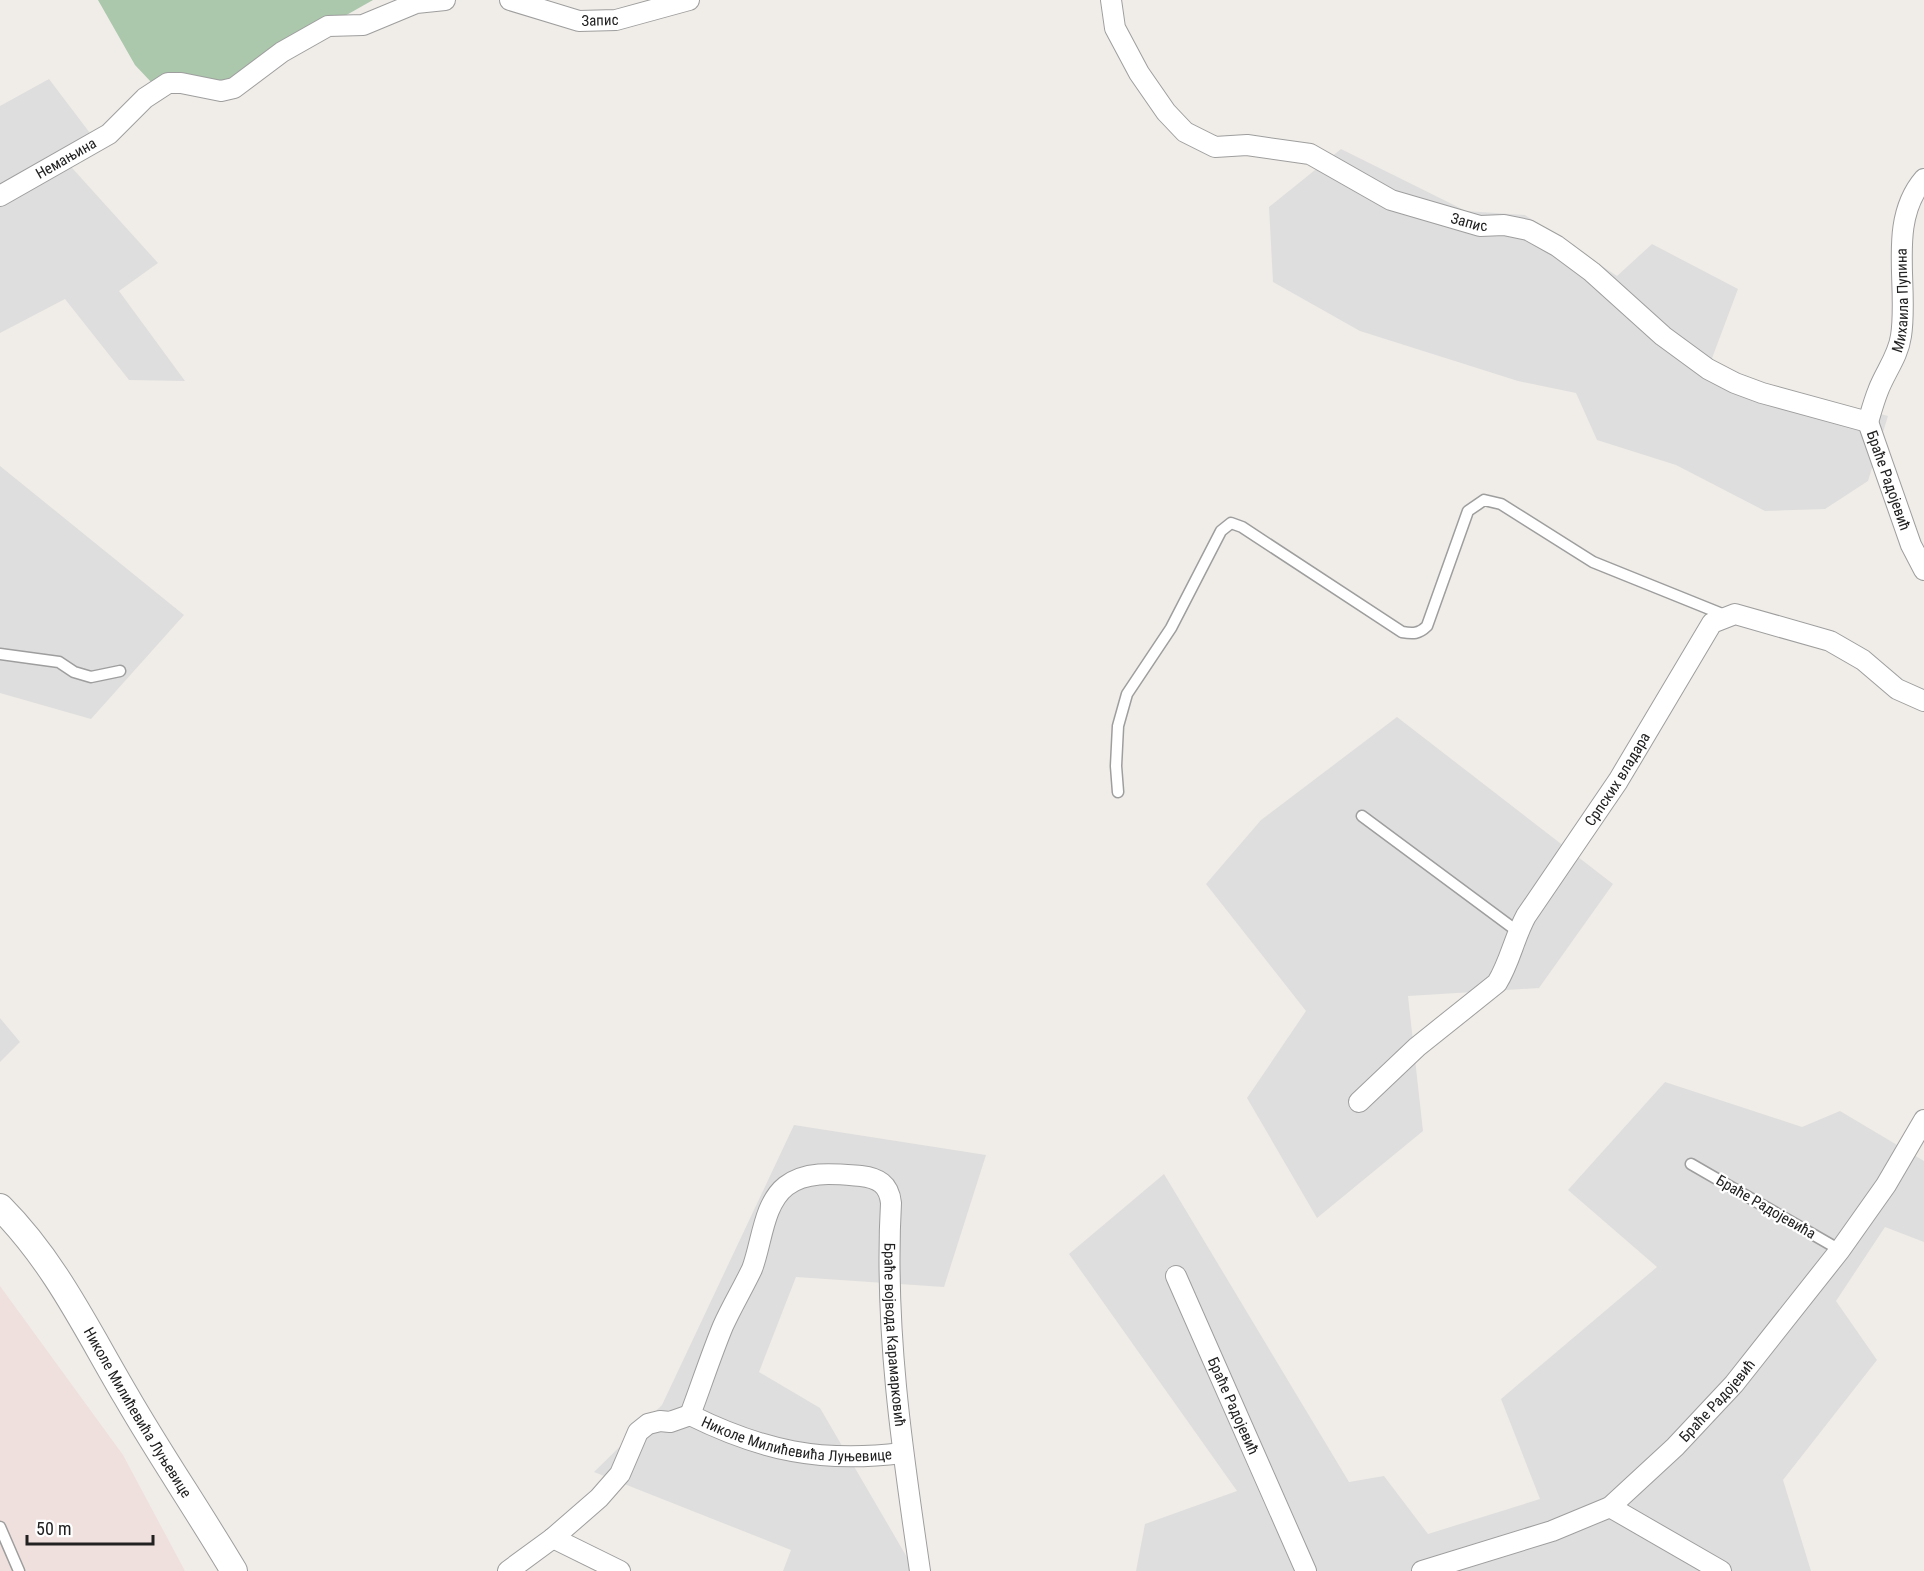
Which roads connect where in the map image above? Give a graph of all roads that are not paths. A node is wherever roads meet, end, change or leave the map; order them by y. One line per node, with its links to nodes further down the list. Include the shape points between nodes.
1 (445, 0): 6 (street, Немањина, via 416,3 363,25 328,26 282,52 234,88 221,91 168,83 109,134)
2 (510, 0): 3 (street, Запис, via 579,21 616,20)
3 (689, 0)
4 (1111, 0): 7 (street, Запис, via 1115,28 1139,73 1185,132 1215,147 1247,145 1310,154 1391,200 1480,226 1528,230 1592,272 1663,336 1708,369 1762,393)
5 (1924, 179): 7 (street, Михаила Пупина, via 1908,205 1903,236 1901,336)
6 (0, 196)
7 (1868, 422): 8 (street, Браће Радојевић, via 1911,545)
8 (1924, 570)
9 (1727, 616): 12 (street, via 1751,617 1830,641 1863,660 1897,689); 13 (lane, via 1593,562 1501,504 1484,500 1468,511 1427,626 1414,634 1402,632 1231,523 1221,531 1171,628 1127,694 1118,726); 15 (street, Српских владара, via 1712,623 1694,649 1618,781)
10 (0, 654): 11 (lane, via 58,662 91,677)
11 (120, 672)
12 (1924, 701)
13 (1118, 792)
14 (1362, 816): 15 (lane)
15 (1517, 931): 16 (street, Српских владара, via 1497,983 1417,1047)
16 (1359, 1102)
17 (1924, 1120): 20 (street, Браће Радојевић, via 1886,1185)
18 (1692, 1164): 20 (lane, Браће Радојевића)
19 (0, 1207): 28 (street, Николе Милићевића Луњевице, via 46,1261 79,1312 170,1471)
20 (1840, 1250): 24 (street, Браће Радојевић, via 1734,1384 1675,1447)
21 (1176, 1276): 32 (street, Браће Радојевић)
22 (690, 1415): 23 (street, Николе Милићевића Луњевице, via 732,1436 817,1457); 23 (street, Браће војвода Карамарковић, via 724,1324 753,1265 770,1207 784,1187 801,1176 871,1178 885,1184 890,1192 890,1314); 26 (street, Николе Милићевића Луњевице, via 648,1424 638,1432 620,1474)
23 (902, 1453): 31 (street, Браће војвода Карамарковић)
24 (1610, 1507): 33 (street, Браће Радојевић, via 1552,1531); 34 (street)
25 (0, 1527): 27 (lane)
26 (553, 1539): 29 (street, Николе Милићевића Луњевице); 30 (street)
27 (19, 1571)
28 (234, 1571)
29 (508, 1571)
30 (620, 1571)
31 (920, 1571)
32 (1306, 1571)
33 (1422, 1571)
34 (1721, 1571)

